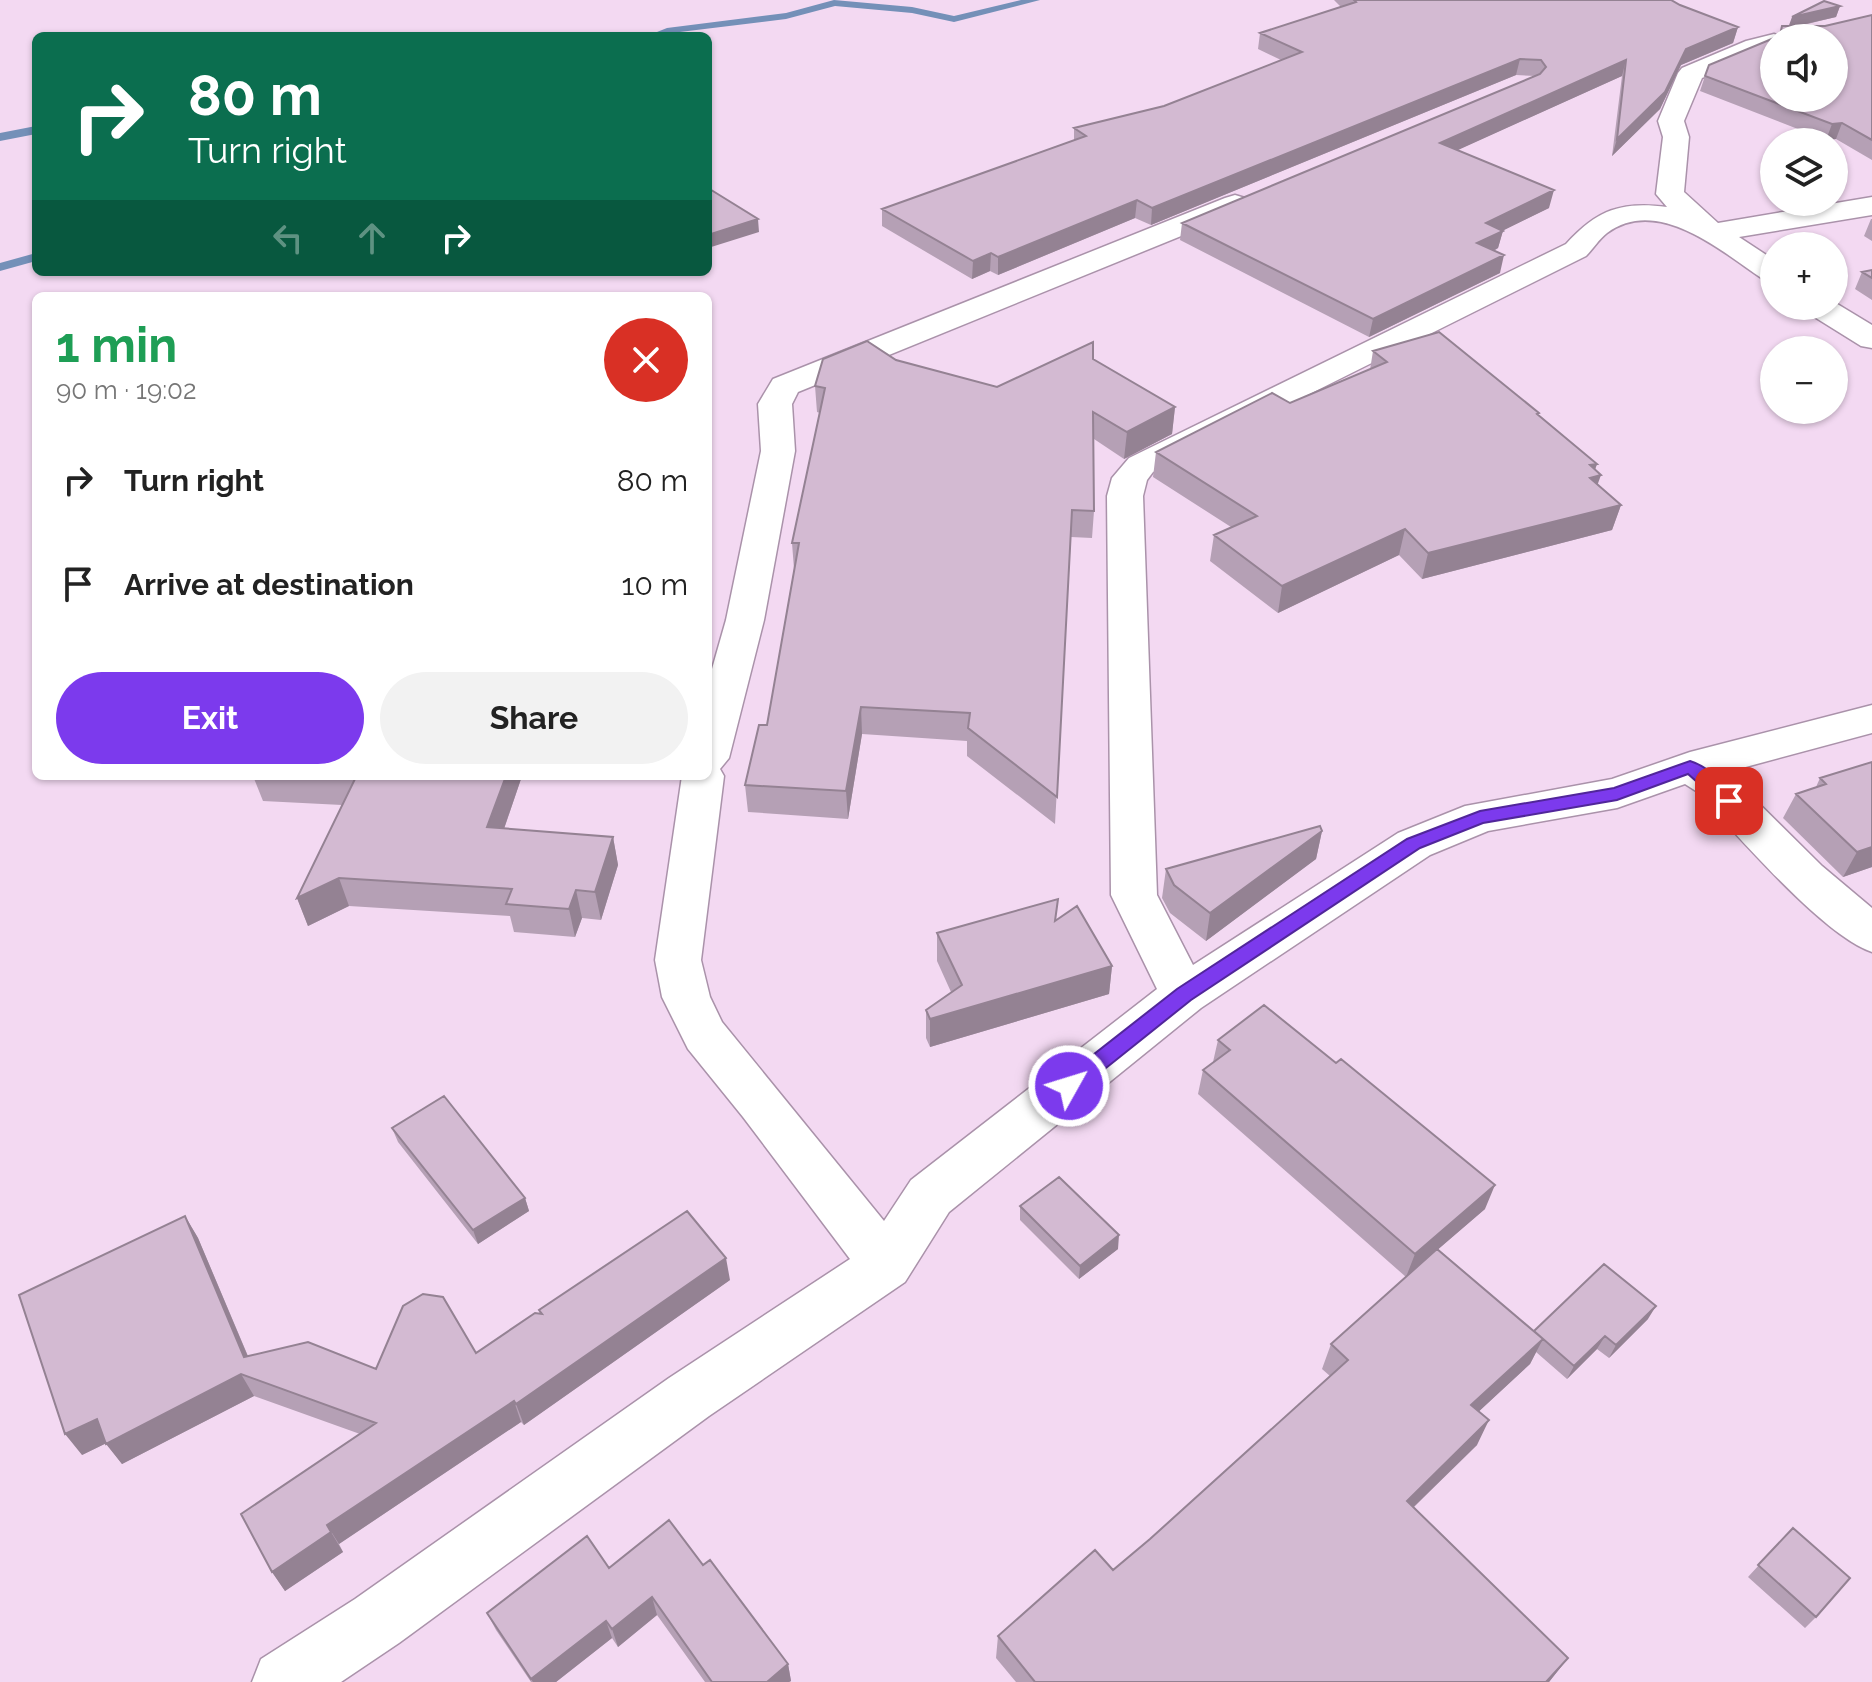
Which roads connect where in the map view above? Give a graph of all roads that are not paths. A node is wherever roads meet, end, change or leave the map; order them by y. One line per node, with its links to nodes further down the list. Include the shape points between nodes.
1 (1760, 45): 4 (street, via 1691,73 1671,121 1676,137 1670,194)
2 (1269, 191): 9 (street, via 785,386 775,404 778,451 745,620)
3 (1872, 206): 4 (street)
4 (1712, 233): 5 (street); 13 (street, via 1679,217 1625,214 1597,227 1576,250 1156,456 1130,478 1125,496 1134,895)
5 (1760, 264)
6 (1841, 320): 7 (street)
7 (1872, 339)
8 (1872, 719): 10 (street)
9 (712, 743)
10 (1690, 767): 12 (street); 13 (street, via 1617,793 1480,817 1414,844)
11 (702, 780): 14 (street, via 678,960 686,997 705,1035)
12 (1872, 934)
13 (1184, 995): 14 (street, via 930,1196)
14 (886, 1265): 15 (street)
15 (284, 1682)

